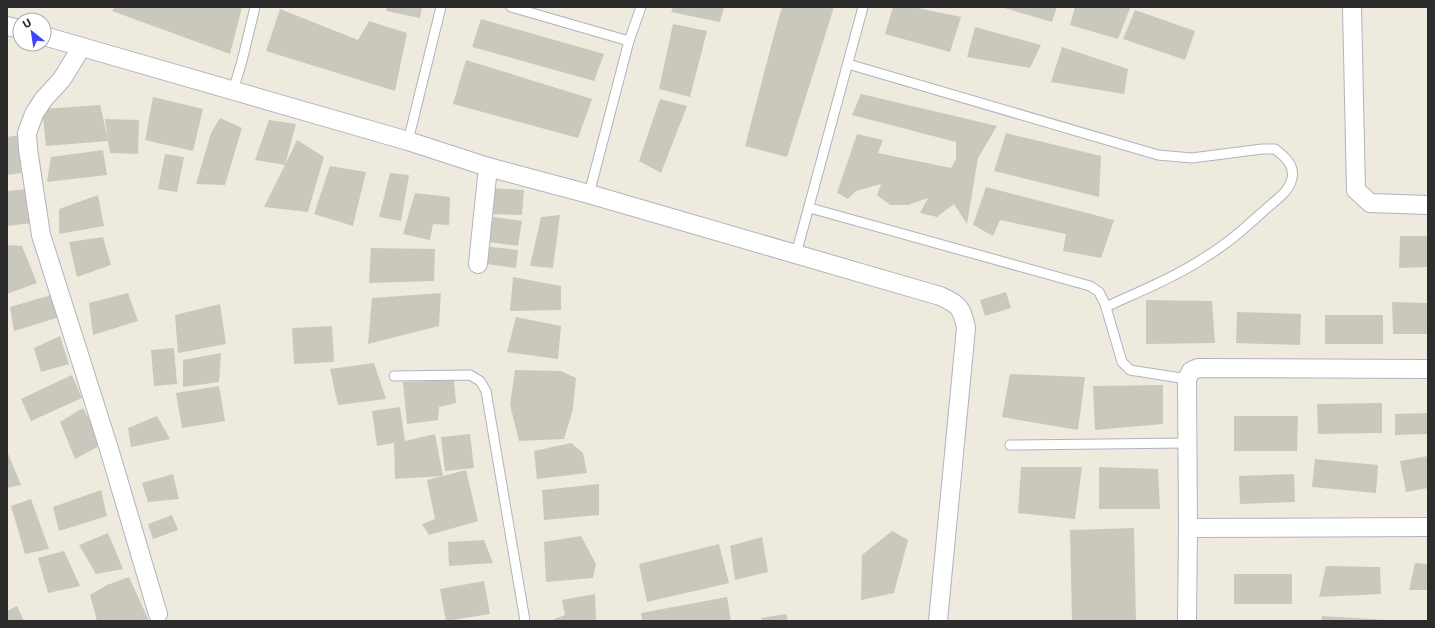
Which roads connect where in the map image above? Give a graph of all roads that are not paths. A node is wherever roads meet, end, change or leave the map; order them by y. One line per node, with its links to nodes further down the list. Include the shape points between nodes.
1 (255, 7): 11 (lane)
2 (441, 7): 12 (lane)
3 (512, 7): 8 (lane)
4 (641, 7): 8 (lane)
5 (863, 7): 10 (lane)
6 (1352, 7): 15 (street, via 1356,190 1370,203)
7 (52, 39): 9 (street)
8 (629, 41): 14 (lane)
9 (81, 48): 11 (street); 27 (street, via 62,79 34,114 27,133 28,149 40,235 109,449)
10 (848, 64): 16 (lane); 19 (lane, via 1158,155 1192,158 1275,149 1287,158 1292,182 1284,193 1230,240 1174,275)
11 (233, 91): 12 (street)
12 (408, 141): 13 (street)
13 (488, 167): 14 (street); 18 (street)
14 (589, 194): 17 (street)
15 (1428, 205)
16 (810, 208): 17 (lane); 19 (lane, via 1090,286 1099,292)
17 (796, 254): 29 (street, via 940,296 956,303 964,316 966,328)
18 (478, 264)
19 (1106, 307): 22 (lane, via 1122,362 1130,370)
20 (1428, 369): 22 (street, via 1198,368 1191,371)
21 (394, 376): 28 (lane, via 470,375 480,381 486,391)
22 (1187, 379): 23 (street)
23 (1187, 444): 24 (lane); 26 (street)
24 (1010, 445)
25 (1428, 527): 26 (street)
26 (1188, 528): 30 (street)
27 (158, 614)
28 (525, 621)
29 (938, 621)
30 (1187, 621)

